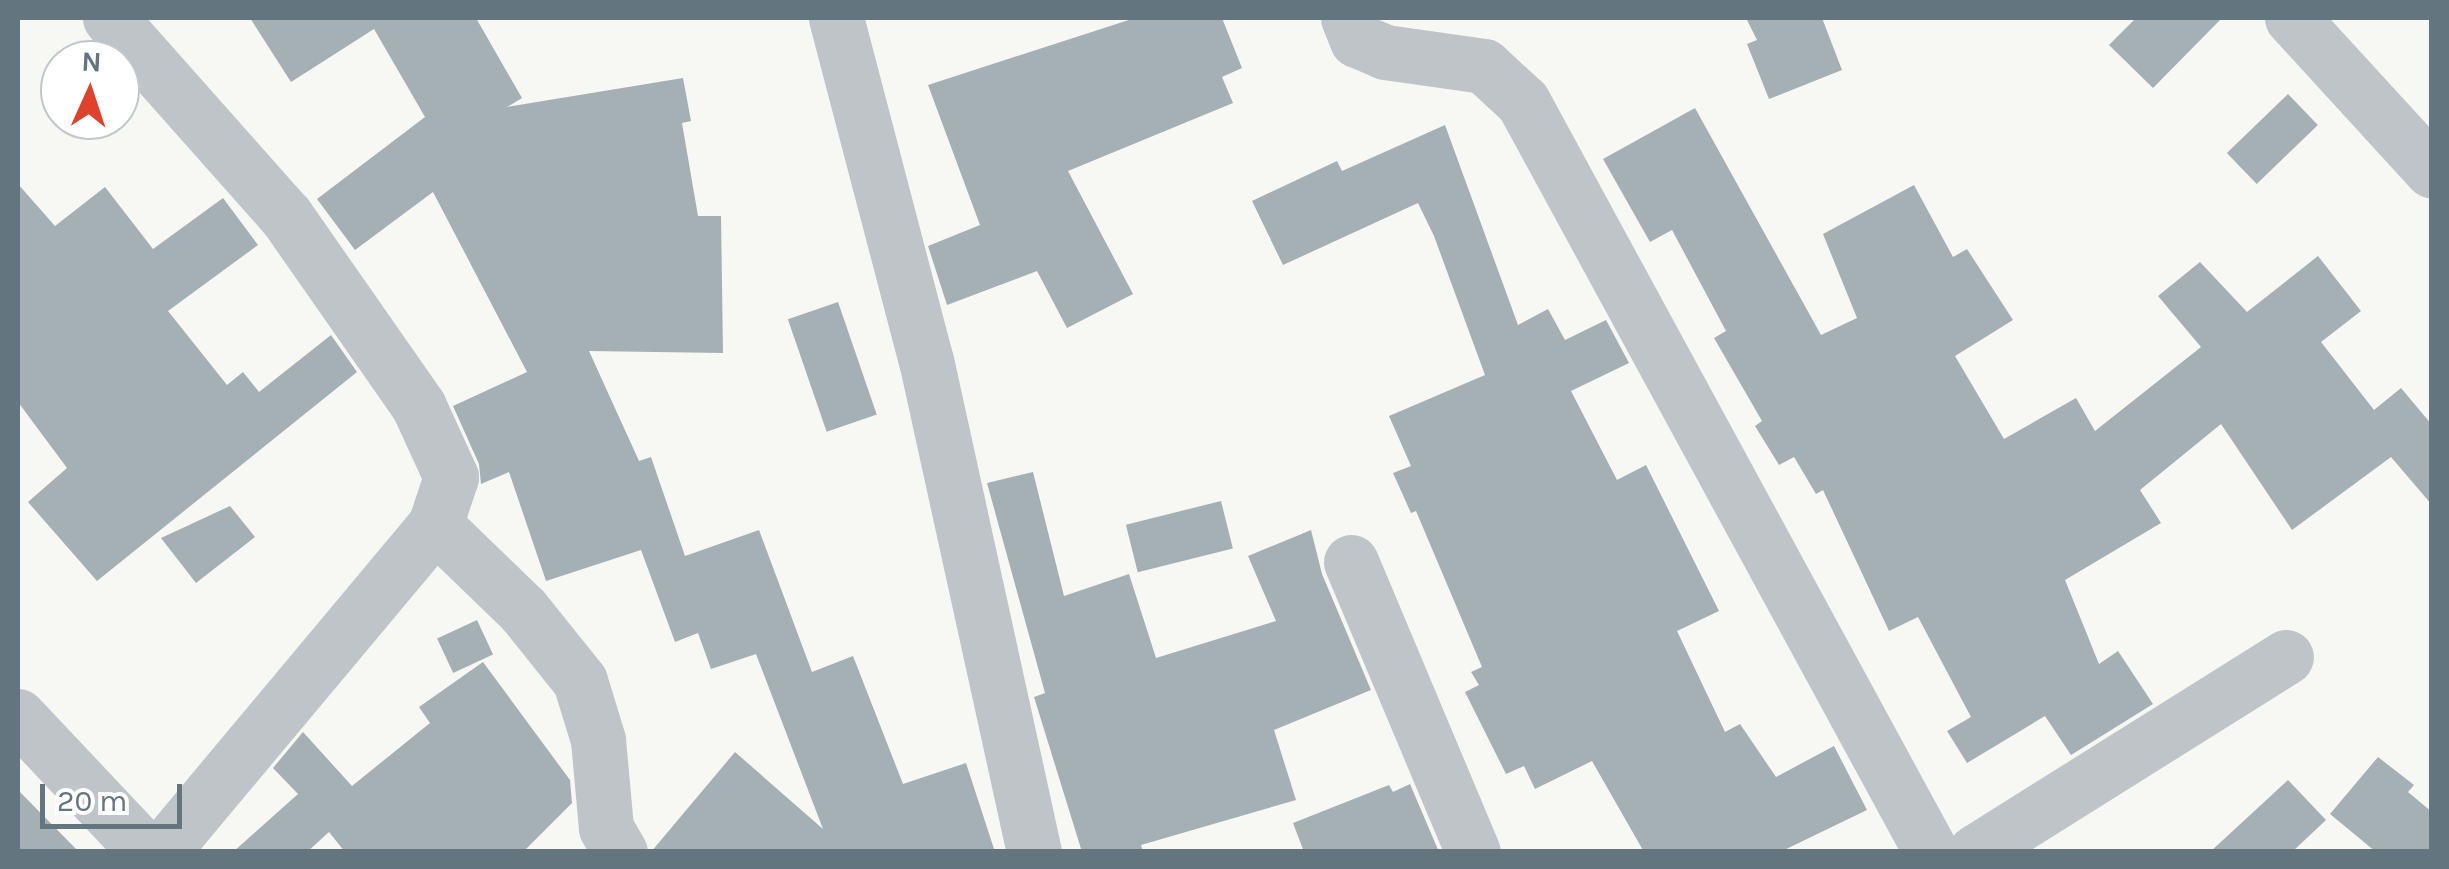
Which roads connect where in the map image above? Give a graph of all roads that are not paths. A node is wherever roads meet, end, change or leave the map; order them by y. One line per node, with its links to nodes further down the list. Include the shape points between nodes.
1 (110, 18): 6 (street, via 286,216 419,407 451,478)
2 (836, 18): 13 (street, via 926,360)
3 (1348, 18): 15 (street, via 1356,40 1385,52 1484,66 1523,102)
4 (2292, 18): 5 (street)
5 (2432, 171)
6 (435, 524): 11 (street); 12 (street, via 523,610 580,681 598,740 606,828)
7 (1351, 562): 14 (street)
8 (2286, 657): 16 (street)
9 (18, 716): 10 (street)
10 (146, 852)
11 (162, 852)
12 (620, 852)
13 (1034, 852)
14 (1473, 852)
15 (1931, 852)
16 (1975, 852)

